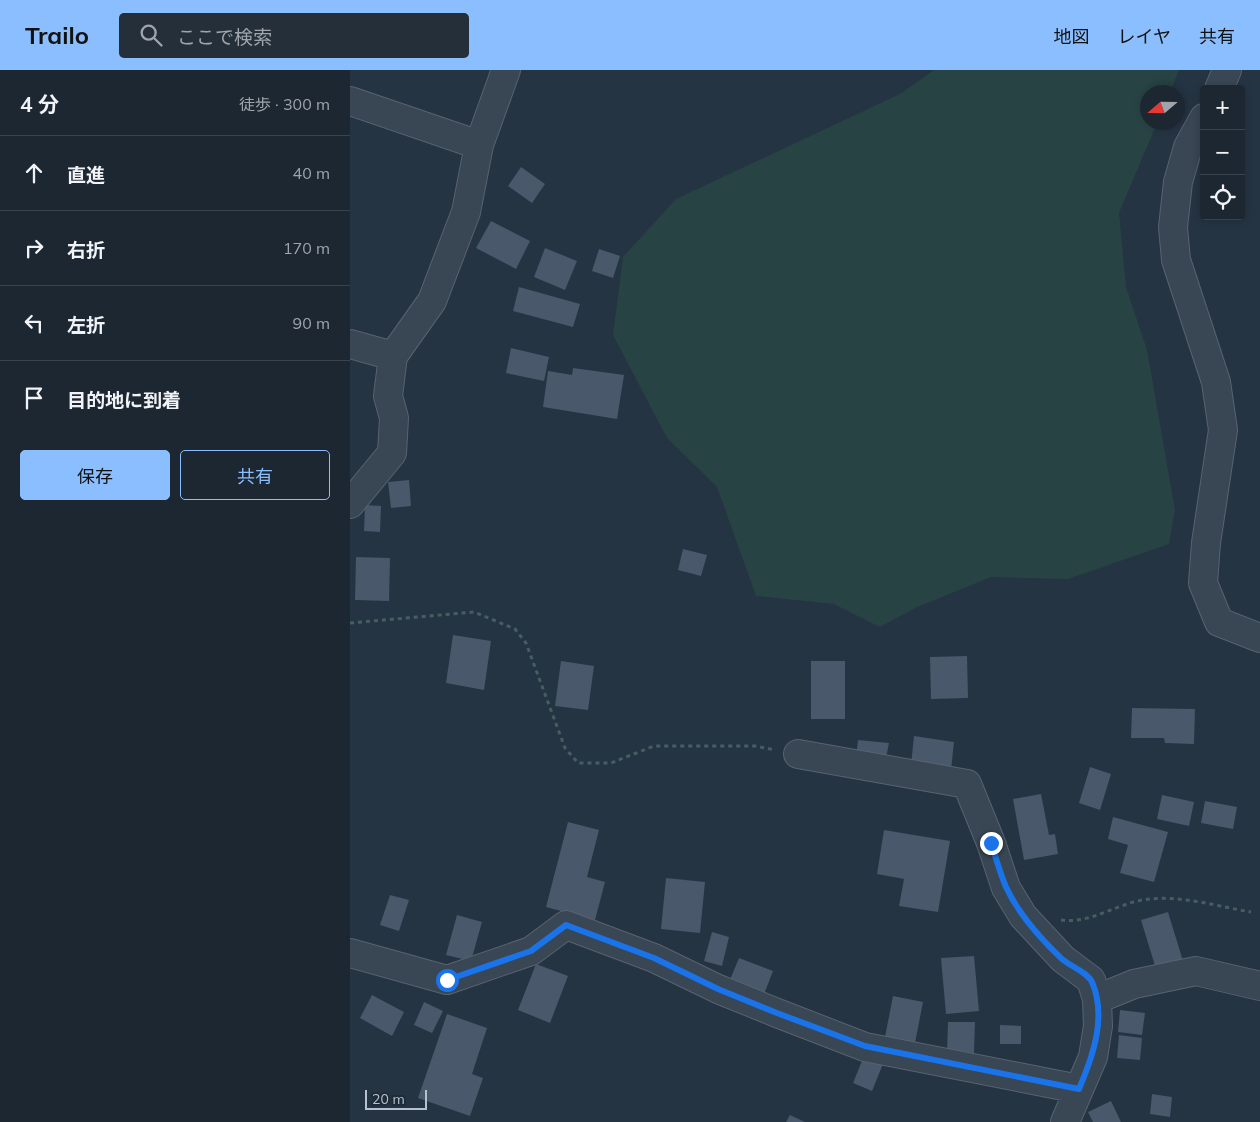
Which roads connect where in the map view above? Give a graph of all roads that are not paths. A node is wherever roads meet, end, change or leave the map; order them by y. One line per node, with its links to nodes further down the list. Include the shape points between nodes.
1 (506, 70): 6 (street)
2 (1227, 70): 3 (street)
3 (1221, 85)
4 (350, 101): 6 (street)
5 (1200, 125): 10 (street, via 1188,147 1178,182 1173,227 1176,260 1216,382 1223,430 1203,583 1219,622)
6 (479, 145): 8 (street, via 466,212 432,301)
7 (350, 344): 8 (street)
8 (394, 356): 9 (street, via 388,396 394,418 392,453)
9 (350, 504)
10 (1260, 638)
11 (798, 754): 14 (street, via 967,784 1006,888 1023,916 1063,959 1091,980)
12 (350, 953): 15 (street, via 447,980 531,951 566,925 865,1046)
13 (1260, 986): 14 (street, via 1196,971 1134,984)
14 (1097, 999): 15 (street, via 1098,1026 1093,1057)
15 (1079, 1089): 16 (street)
16 (1065, 1122)

